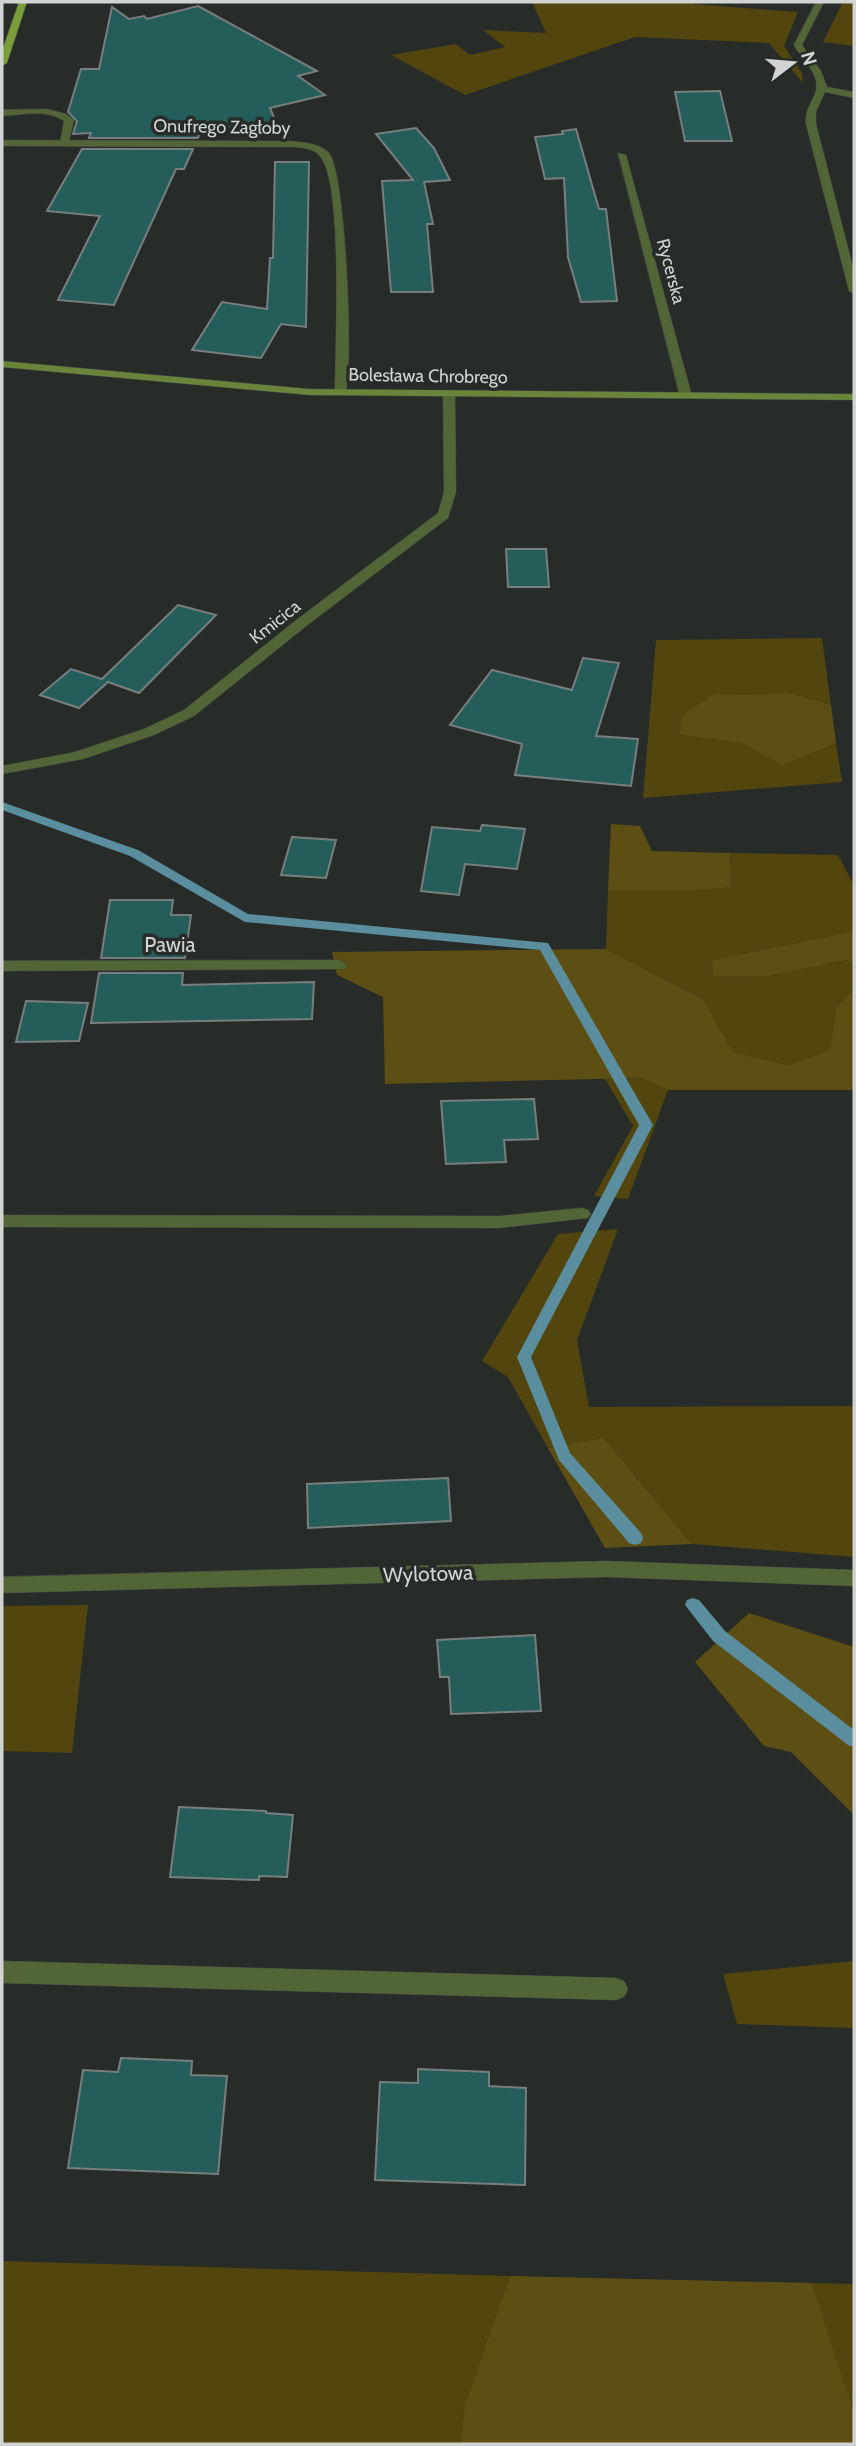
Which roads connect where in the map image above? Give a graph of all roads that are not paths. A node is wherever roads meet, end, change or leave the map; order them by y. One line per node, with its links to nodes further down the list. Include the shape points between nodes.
1 (23, 2): 3 (main road)
2 (820, 2): 4 (street, via 798,45 820,78)
3 (2, 63)
4 (822, 89): 5 (street); 10 (street, via 809,110 811,124)
5 (854, 95)
6 (2, 113): 8 (street, via 65,116 69,120)
7 (2, 143): 8 (street, Onufrego Zagłoby)
8 (65, 144): 12 (street, Onufrego Zagłoby, via 296,145 318,149 328,157 340,240)
9 (621, 155): 14 (street, Rycerska)
10 (854, 291)
11 (2, 364): 12 (street, Bolesława Chrobrego)
12 (341, 393): 13 (street, Bolesława Chrobrego)
13 (449, 394): 14 (street, Bolesława Chrobrego); 16 (street, Kmicica, via 450,492 444,516 189,713 78,756)
14 (686, 396): 15 (street, Bolesława Chrobrego)
15 (854, 397)
16 (2, 770)
17 (339, 965): 18 (street, Pawia)
18 (2, 966)
19 (582, 1214): 20 (street, via 499,1223)
20 (2, 1222)
21 (854, 1578): 22 (street, Wylotowa, via 607,1569)
22 (2, 1586)
23 (2, 1972): 24 (street)
24 (616, 1989)

